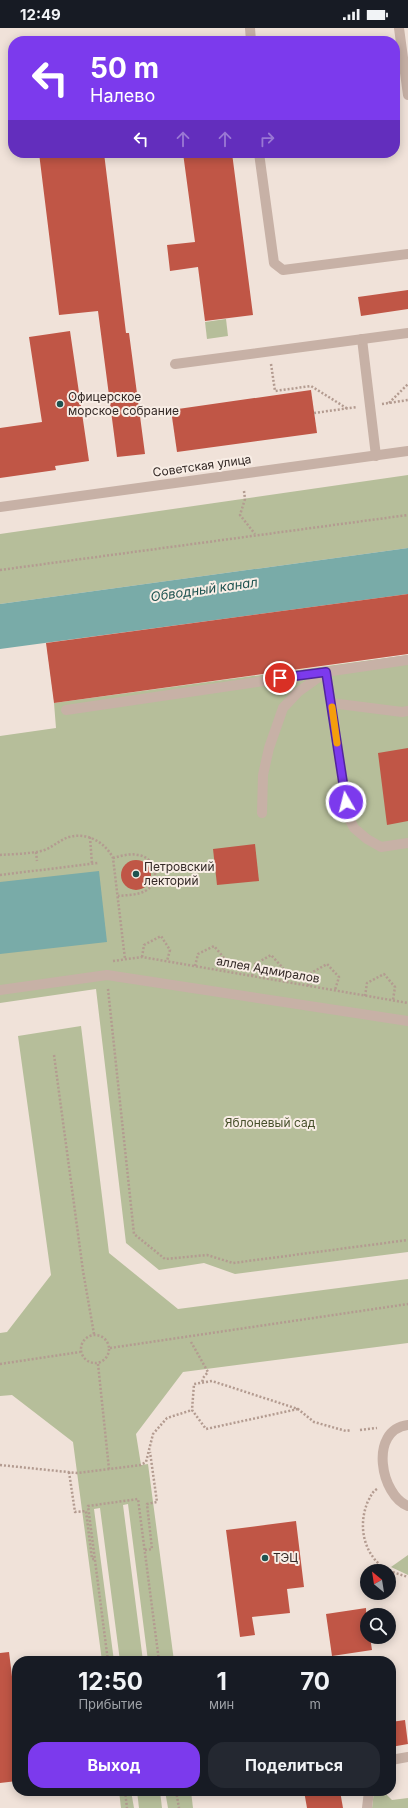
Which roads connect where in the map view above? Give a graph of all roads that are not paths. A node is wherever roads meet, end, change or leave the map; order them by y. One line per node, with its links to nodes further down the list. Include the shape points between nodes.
1 (399, 28): 2 (street)
2 (408, 95)
3 (260, 158): 4 (street, via 274,263 283,270)
4 (408, 254)
5 (408, 333): 6 (street)
6 (362, 339): 7 (street); 9 (street)
7 (175, 364)
8 (408, 451): 9 (street, Советская улица)
9 (376, 456): 10 (street, Советская улица)
10 (0, 507)
11 (408, 660): 12 (street)
12 (326, 672): 13 (street); 14 (street); 16 (street, via 298,692 284,708 269,748 263,775)
13 (331, 704): 15 (street); 17 (street, via 348,816 354,828 381,847)
14 (66, 710)
15 (408, 711)
16 (262, 813)
17 (408, 843)
18 (0, 990): 19 (street, via 107,974)
19 (408, 1021)
20 (408, 1425): 21 (street, via 401,1426 388,1435 382,1450 386,1483 401,1504)
21 (408, 1506)
22 (408, 1757): 23 (street)
23 (396, 1759)
24 (368, 1796): 25 (street)
25 (367, 1808)

